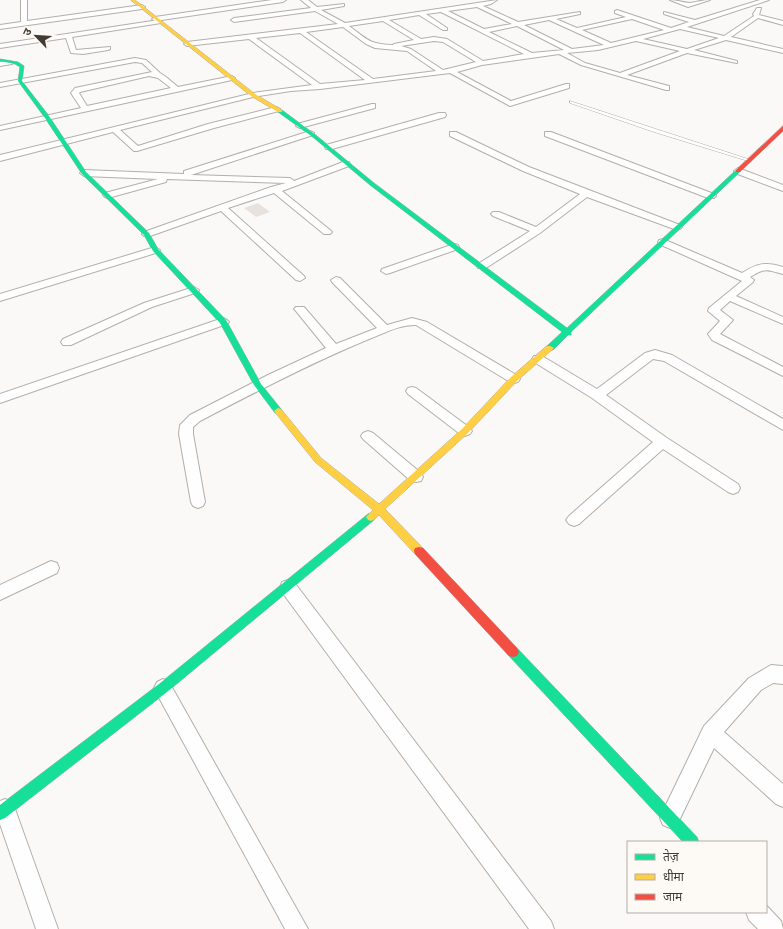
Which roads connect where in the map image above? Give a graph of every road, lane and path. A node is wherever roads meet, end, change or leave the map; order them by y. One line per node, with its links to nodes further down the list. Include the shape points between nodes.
1 (24, 0): 34 (street)
2 (133, 0): 15 (street)
3 (283, 0): 10 (street)
4 (304, 0): 16 (street)
5 (494, 0): 14 (street)
6 (673, 0): 7 (street, via 688,5)
7 (707, 0)
8 (745, 0): 11 (street)
9 (766, 0): 11 (street)
10 (253, 3): 17 (street); 25 (street)
11 (756, 3): 23 (street, via 760,6); 32 (street)
12 (214, 5): 17 (street)
13 (342, 5): 16 (street)
14 (478, 5): 18 (street); 35 (street)
15 (142, 7): 24 (street); 29 (street)
16 (316, 9): 25 (street); 36 (street)
17 (219, 10): 29 (street)
18 (442, 10): 22 (street); 44 (street)
19 (617, 12): 26 (street)
20 (578, 13): 27 (street)
21 (666, 13): 32 (street)
22 (420, 14): 28 (street); 40 (street)
23 (757, 16): 33 (street); 49 (street)
24 (71, 17): 34 (street); 45 (street)
25 (262, 17): 30 (street); 31 (street)
26 (632, 17): 41 (street); 42 (street)
27 (549, 18): 35 (street); 41 (street)
28 (384, 19): 36 (street); 51 (street)
29 (157, 20): 45 (street); 52 (street)
30 (234, 20)
31 (268, 21)
32 (694, 22): 37 (street)
33 (783, 23)
34 (24, 24): 38 (street)
35 (518, 24): 44 (street); 57 (street)
36 (345, 25): 43 (street); 55 (street, via 368,43)
37 (679, 27): 42 (street); 49 (street)
38 (0, 28)
39 (280, 29): 46 (street)
40 (445, 29)
41 (576, 30): 53 (street)
42 (670, 30): 50 (street)
43 (301, 31): 46 (street); 73 (street)
44 (483, 31): 61 (street)
45 (91, 32): 47 (street)
46 (286, 33): 48 (street)
47 (68, 36): 54 (street); 56 (street, via 73,52)
48 (250, 36): 52 (street); 76 (street)
49 (724, 38): 58 (street); 59 (street, via 753,47)
50 (636, 39): 53 (street); 58 (street)
51 (419, 42): 55 (street); 64 (street, via 445,40)
52 (187, 44): 71 (street)
53 (610, 45): 57 (street)
54 (0, 46)
55 (384, 47): 68 (street, via 409,50)
56 (108, 48)
57 (572, 51): 60 (street)
58 (686, 51): 66 (street, via 737,60); 70 (street)
59 (783, 51)
60 (560, 52): 61 (street); 70 (street, via 583,64)
61 (531, 55): 64 (street)
62 (0, 60): 63 (street)
63 (10, 63): 65 (street); 72 (street, via 22,67)
64 (482, 63): 67 (street)
65 (0, 64)
66 (726, 70)
67 (451, 71): 68 (street); 75 (street, via 510,104)
68 (442, 72): 73 (street)
69 (157, 73): 72 (street, via 144,60 135,60); 78 (street); 82 (street, via 78,90 75,93)
70 (620, 75): 77 (street)
71 (232, 78): 78 (street); 79 (street)
72 (20, 81): 74 (street); 85 (street)
73 (372, 82): 76 (street)
74 (0, 85)
75 (566, 86)
76 (320, 87): 79 (street)
77 (666, 88)
78 (176, 89): 82 (street)
79 (253, 95): 83 (street); 88 (street)
80 (571, 102): 96 (lane)
81 (372, 106): 86 (street)
82 (85, 109): 85 (street)
83 (276, 109): 86 (street); 88 (street, via 137,149)
84 (442, 116): 94 (street)
85 (47, 117): 87 (street); 93 (street)
86 (300, 126): 90 (street)
87 (0, 128)
88 (115, 130): 93 (street)
89 (782, 131): 96 (street)
90 (310, 133): 94 (street); 100 (street)
91 (453, 134): 104 (street, via 526,169)
92 (548, 134): 106 (street)
93 (64, 142): 95 (street); 99 (street)
94 (329, 147): 97 (street)
95 (0, 158)
96 (749, 160): 98 (street)
97 (346, 164): 101 (street); 114 (street)
98 (738, 171): 102 (street); 106 (street)
99 (84, 173): 100 (street); 105 (street)
100 (178, 176): 101 (street); 105 (street)
101 (299, 182): 103 (street)
102 (783, 188)
103 (274, 189): 107 (street); 111 (street)
104 (586, 193): 109 (street); 110 (street)
105 (108, 195): 112 (street)
106 (711, 196): 109 (street)
107 (222, 206): 112 (street); 120 (street)
108 (496, 214): 110 (street)
109 (677, 227): 113 (street)
110 (537, 231): 116 (street)
111 (327, 232)
112 (147, 234): 115 (street)
113 (663, 242): 119 (street); 129 (street)
114 (454, 247): 116 (street); 117 (street)
115 (155, 250): 122 (street); 124 (street)
116 (482, 266): 129 (street)
117 (386, 271)
118 (783, 271): 119 (street, via 763,265)
119 (742, 277): 123 (street, via 749,280)
120 (300, 278)
121 (336, 280): 128 (street)
122 (194, 290): 127 (street); 130 (street, via 148,305)
123 (730, 297): 126 (street); 133 (street, via 715,308 714,311 727,320 714,334 716,337)
124 (0, 298)
125 (300, 309): 131 (street)
126 (783, 321)
127 (223, 322): 135 (street); 138 (street)
128 (385, 329): 131 (street); 134 (street, via 418,322)
129 (568, 333): 132 (street)
130 (67, 342)
131 (334, 350): 135 (street)
132 (538, 359): 134 (street); 137 (street)
133 (783, 372)
134 (514, 379): 140 (street)
135 (258, 385): 145 (street, via 195,418 187,425 186,434); 146 (street, via 318,460)
136 (412, 391): 140 (street)
137 (597, 395): 139 (street, via 655,354 668,358); 142 (street)
138 (0, 398)
139 (783, 425)
140 (465, 431): 143 (street)
141 (368, 436): 143 (street)
142 (662, 442): 144 (street); 147 (street)
143 (416, 477): 146 (street)
144 (733, 488)
145 (198, 502)
146 (380, 510): 149 (street); 156 (street)
147 (574, 520)
148 (50, 568): 150 (street)
149 (288, 587): 152 (street); 161 (street)
150 (0, 593)
151 (783, 675): 153 (street, via 771,674 755,684)
152 (163, 688): 155 (street); 160 (street)
153 (711, 732): 154 (street); 156 (street)
154 (783, 797)
155 (3, 811): 159 (street)
156 (670, 818): 157 (street)
157 (691, 841)
158 (758, 913): 162 (street)
159 (47, 929)
160 (297, 929)
161 (543, 929)
162 (773, 929)

